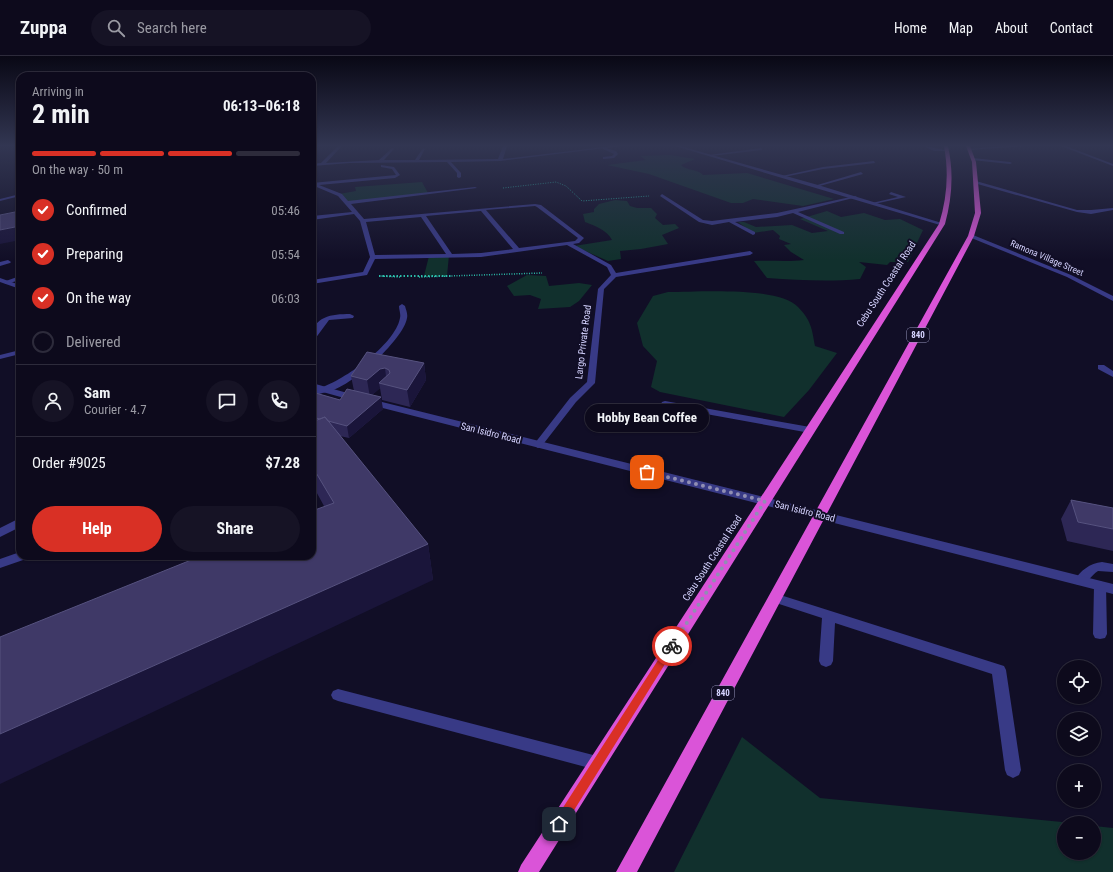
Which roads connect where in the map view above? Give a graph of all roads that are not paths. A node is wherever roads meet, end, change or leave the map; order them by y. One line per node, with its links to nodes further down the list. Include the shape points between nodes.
1 (810, 184): 7 (street)
2 (823, 184): 7 (street)
3 (948, 184): 24 (highway, Cebu South Coastal Road, via 947,208)
4 (976, 184): 27 (highway, 840, via 978,213)
5 (983, 184): 17 (street, via 1077,211)
6 (316, 185): 14 (street, via 339,194)
7 (816, 186): 12 (street)
8 (475, 188): 14 (street)
9 (891, 193): 15 (street, via 904,197)
10 (16, 196): 13 (street)
11 (662, 196): 23 (street, via 706,223)
12 (856, 197): 15 (street); 18 (street)
13 (0, 200)
14 (347, 203): 19 (street)
15 (874, 203): 24 (street)
16 (482, 209): 20 (street); 28 (street, via 539,206 582,238 577,242); 29 (street)
17 (1113, 209)
18 (793, 211): 23 (street); 26 (street)
19 (354, 213): 21 (street); 22 (street)
20 (423, 216): 22 (street); 31 (street)
21 (316, 218)
22 (363, 221): 32 (street)
23 (730, 221): 25 (street)
24 (942, 224): 54 (highway, Cebu South Coastal Road)
25 (754, 233)
26 (842, 233)
27 (971, 236): 40 (street, Ramona Village Street, via 1069,276); 57 (highway, 840)
28 (567, 243): 29 (street); 35 (street, via 609,266)
29 (518, 251): 31 (street, via 481,255)
30 (750, 253): 35 (street)
31 (449, 254): 32 (street)
32 (373, 257): 38 (street, via 363,275)
33 (8, 262): 34 (street)
34 (0, 264)
35 (614, 275): 55 (street, Largo Private Road, via 600,290 591,383 573,400)
36 (16, 279): 37 (street)
37 (3, 281): 39 (street)
38 (316, 281)
39 (16, 286)
40 (1113, 300)
41 (402, 306): 49 (street, via 402,325 369,364 341,383)
42 (350, 316): 43 (street, via 325,318)
43 (316, 331)
44 (16, 353): 45 (street)
45 (0, 357)
46 (1101, 367): 47 (street)
47 (1113, 375)
48 (316, 387): 49 (street, San Isidro Road)
49 (323, 390): 50 (street); 52 (street, San Isidro Road)
50 (316, 392)
51 (382, 394): 52 (street)
52 (372, 402): 55 (street, San Isidro Road)
53 (665, 404): 54 (street)
54 (810, 430): 56 (highway, Cebu South Coastal Road)
55 (538, 445): 56 (street, San Isidro Road)
56 (765, 501): 57 (street, San Isidro Road); 71 (highway, Cebu South Coastal Road)
57 (821, 515): 63 (street, San Isidro Road); 66 (highway, 840)
58 (16, 524): 59 (street)
59 (0, 533)
60 (16, 558): 61 (street)
61 (0, 564)
62 (1113, 568): 63 (street, via 1100,565 1091,569)
63 (1080, 581): 64 (street, San Isidro Road)
64 (1100, 586): 65 (street, San Isidro Road); 68 (street)
65 (1113, 589)
66 (774, 598): 67 (street); 74 (highway, 840)
67 (828, 616): 69 (street); 72 (street, via 999,670)
68 (1100, 634)
69 (826, 661)
70 (338, 695): 71 (street)
71 (597, 763): 73 (highway, Cebu South Coastal Road)
72 (1013, 770)
73 (528, 872)
74 (626, 872)

